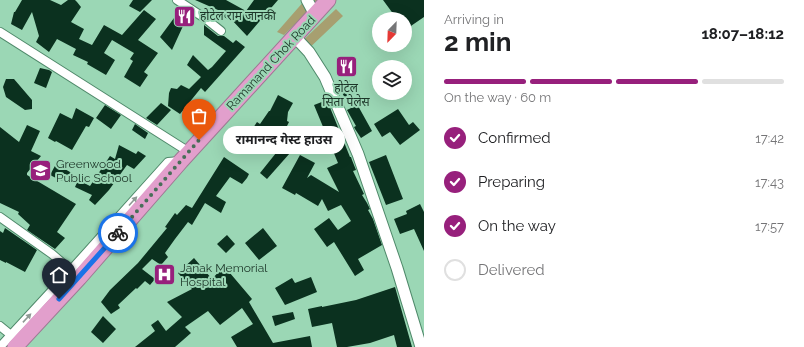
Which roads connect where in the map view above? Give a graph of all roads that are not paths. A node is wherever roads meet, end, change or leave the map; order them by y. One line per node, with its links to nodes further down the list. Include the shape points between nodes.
1 (177, 0): 5 (street)
2 (307, 0): 4 (main road)
3 (328, 0): 4 (highway, Ramanand Chok Road)
4 (315, 15): 7 (highway, Ramanand Chok Road)
5 (221, 31)
6 (0, 32): 8 (street)
7 (295, 37): 8 (highway, Ramanand Chok Road); 14 (main road, via 309,52 325,77 358,154)
8 (185, 156): 10 (highway, Ramanand Chok Road)
9 (0, 217): 10 (street, via 52,254)
10 (75, 274): 12 (highway, Ramanand Chok Road)
11 (0, 326): 12 (street)
12 (13, 341): 13 (street)
13 (0, 347)
14 (421, 347)

